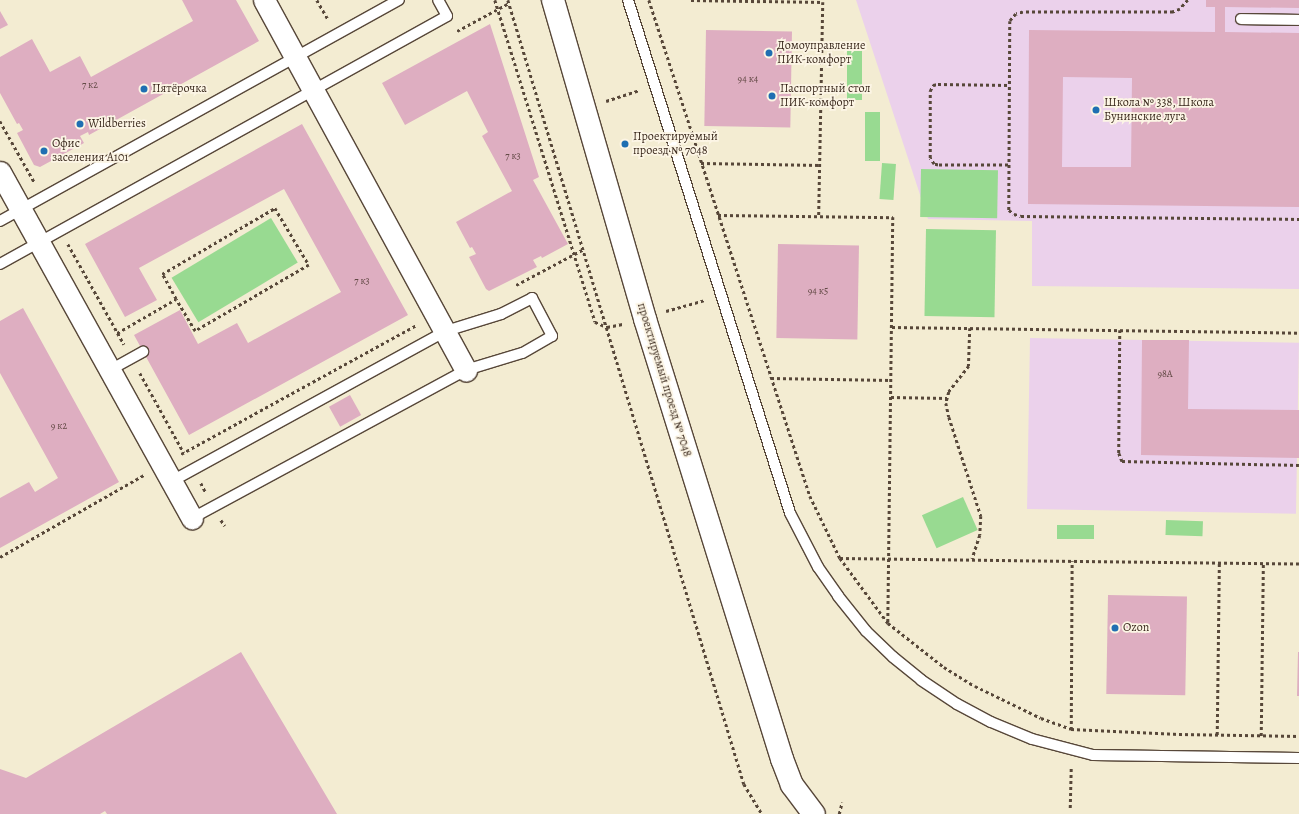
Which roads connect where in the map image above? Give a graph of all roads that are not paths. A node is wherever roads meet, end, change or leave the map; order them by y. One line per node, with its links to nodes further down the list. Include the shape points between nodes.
1 (264, 0): 8 (street)
2 (399, 0): 8 (lane)
3 (438, 0): 9 (lane, via 447,16)
4 (553, 0): 22 (main road, проектируемый проезд № 7048, via 645,319 782,759 792,785)
5 (628, 0): 21 (lane, via 790,513 818,567 866,631 921,680 957,704 990,722 1032,739 1093,755)
6 (1241, 19): 7 (lane)
7 (1299, 20)
8 (295, 58): 9 (street); 11 (lane)
9 (314, 91): 13 (lane); 15 (street)
10 (0, 172): 11 (street)
11 (21, 210): 12 (lane); 13 (street)
12 (0, 221)
13 (39, 242): 14 (lane); 17 (street)
14 (0, 264)
15 (441, 323): 18 (street); 18 (lane, via 502,314 532,298 552,336 522,353); 19 (lane, via 193,469)
16 (143, 352): 17 (lane)
17 (110, 370): 19 (street)
18 (466, 370): 20 (lane)
19 (167, 473): 20 (street)
20 (192, 518)
21 (1299, 758)
22 (814, 814)

